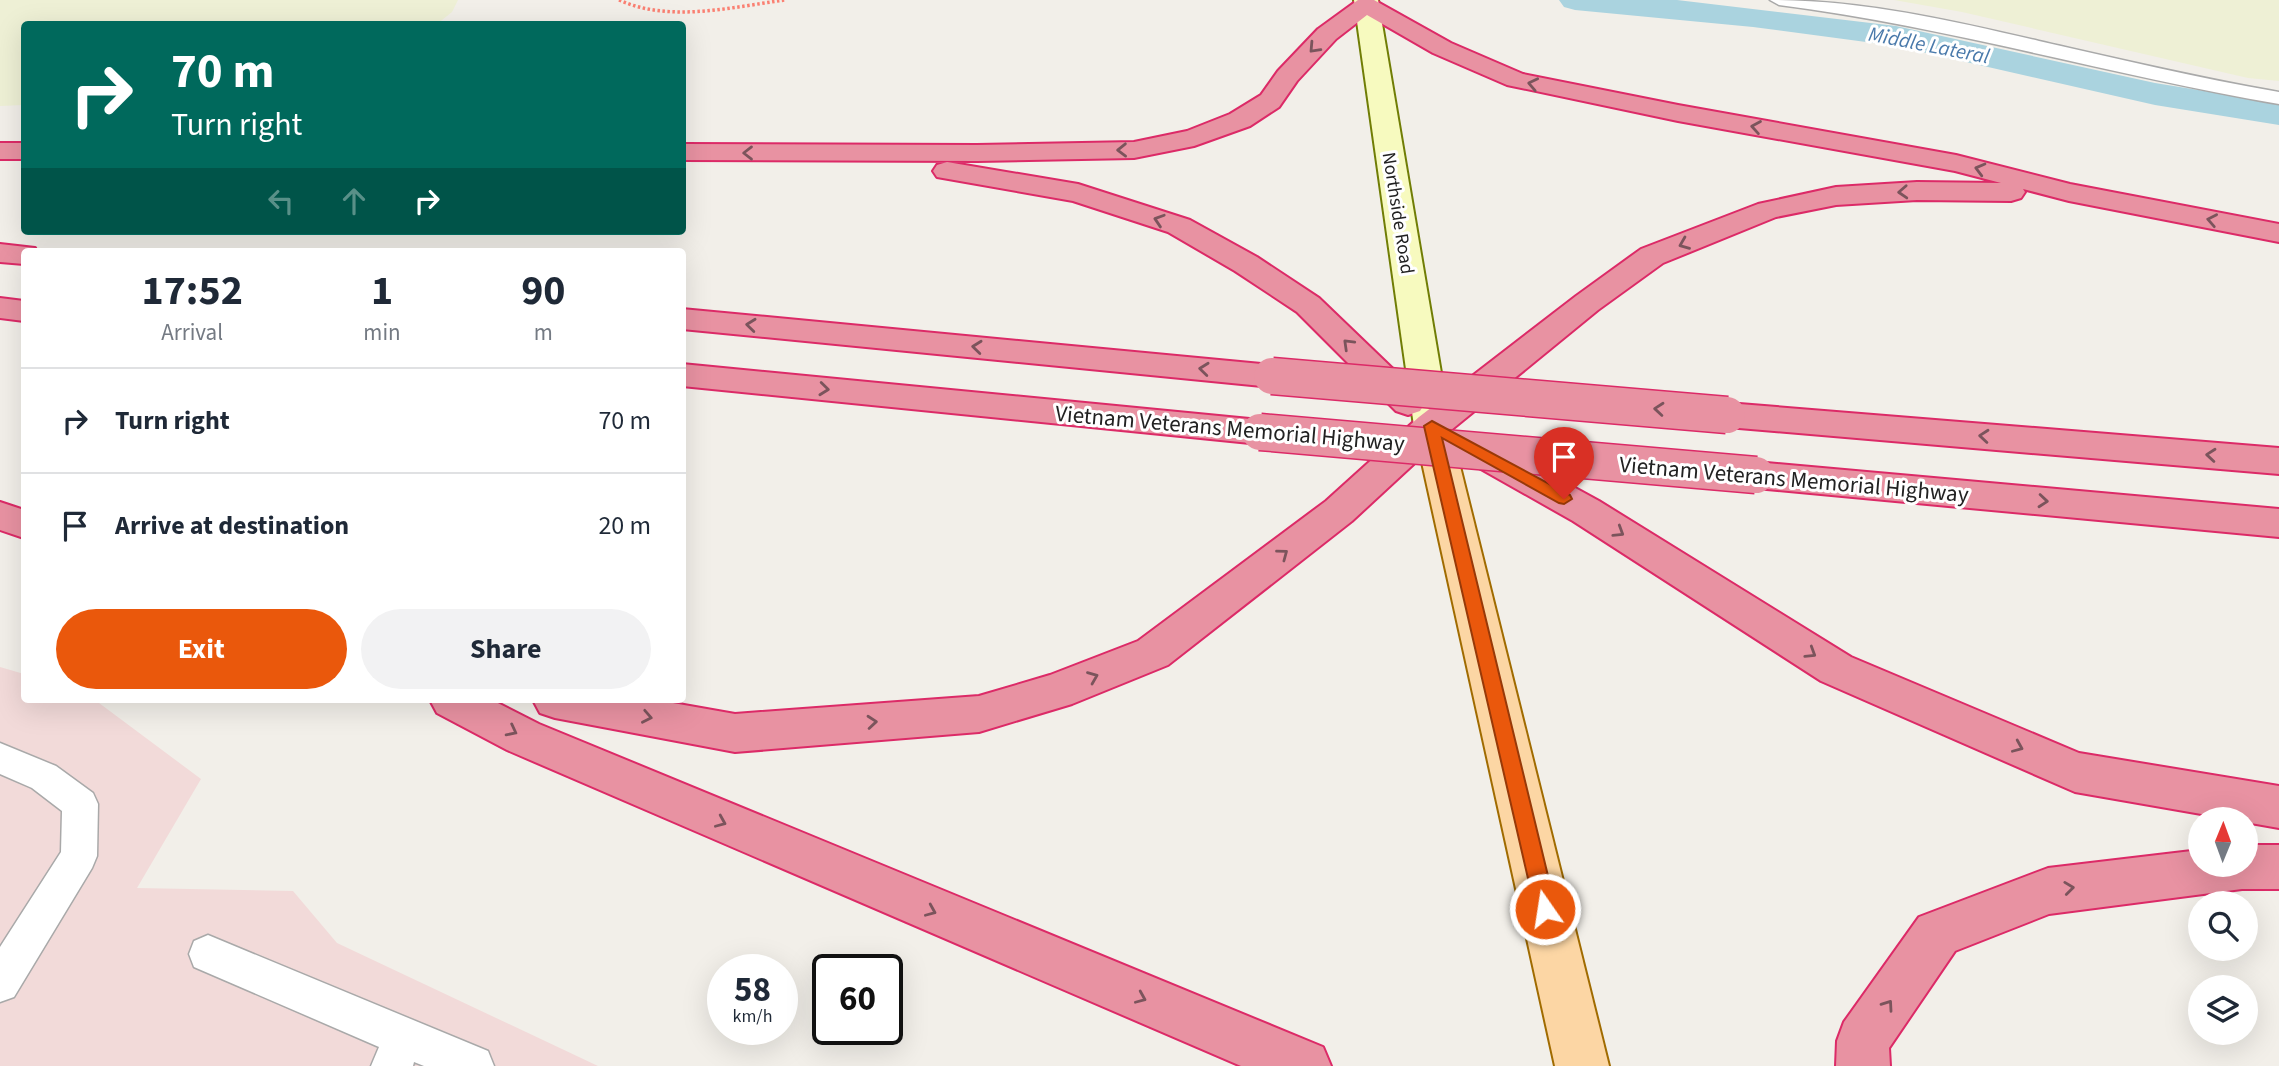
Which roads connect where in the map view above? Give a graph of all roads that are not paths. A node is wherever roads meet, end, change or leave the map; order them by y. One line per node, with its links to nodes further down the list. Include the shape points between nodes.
1 (1779, 0): 3 (lane, via 1978,32 2216,88)
2 (1366, 2): 7 (highway, one-way to 7, via 1327,34 1270,101 1240,120 1194,138 1134,150); 8 (highway, one-way to 2, via 1955,163 1516,80 1442,48); 16 (main road, Northside Road)
3 (2279, 98)
4 (0, 151): 5 (highway)
5 (21, 151)
6 (686, 152): 7 (highway, one-way to 6)
7 (785, 153): 16 (highway, one-way to 7, via 1308,305 1179,226 1078,193 924,167)
8 (2069, 192): 9 (highway, one-way to 8); 16 (highway, one-way to 16, via 1917,191 1836,196 1768,209 1652,256)
9 (2279, 233)
10 (0, 253): 11 (highway)
11 (21, 255)
12 (0, 308): 13 (highway)
13 (21, 311)
14 (686, 319): 17 (highway, one-way to 14, bridge, via 1272,376)
15 (686, 375): 20 (highway, Vietnam Veterans Memorial Highway, one-way to 20, bridge)
16 (1432, 426): 22 (highway, one-way to 16, via 735,733 979,714 1057,691 1153,653 1339,511); 24 (highway, one-way to 24, via 1586,511 1836,669 2076,772); 31 (main road)
17 (2279, 461)
18 (0, 516): 19 (highway)
19 (21, 523)
20 (2279, 523)
21 (458, 703): 30 (highway, one-way to 30, via 523,737 789,852)
22 (571, 703)
23 (0, 758): 27 (lane, via 44,777 80,804 79,856)
24 (2279, 807)
25 (2279, 867): 32 (highway, one-way to 25, via 1863,1041 1937,934 2048,891 2242,867)
26 (208, 954): 28 (lane)
27 (0, 983)
28 (397, 1051): 29 (lane)
29 (473, 1066)
30 (1304, 1066)
31 (1582, 1066)
32 (1863, 1066)

